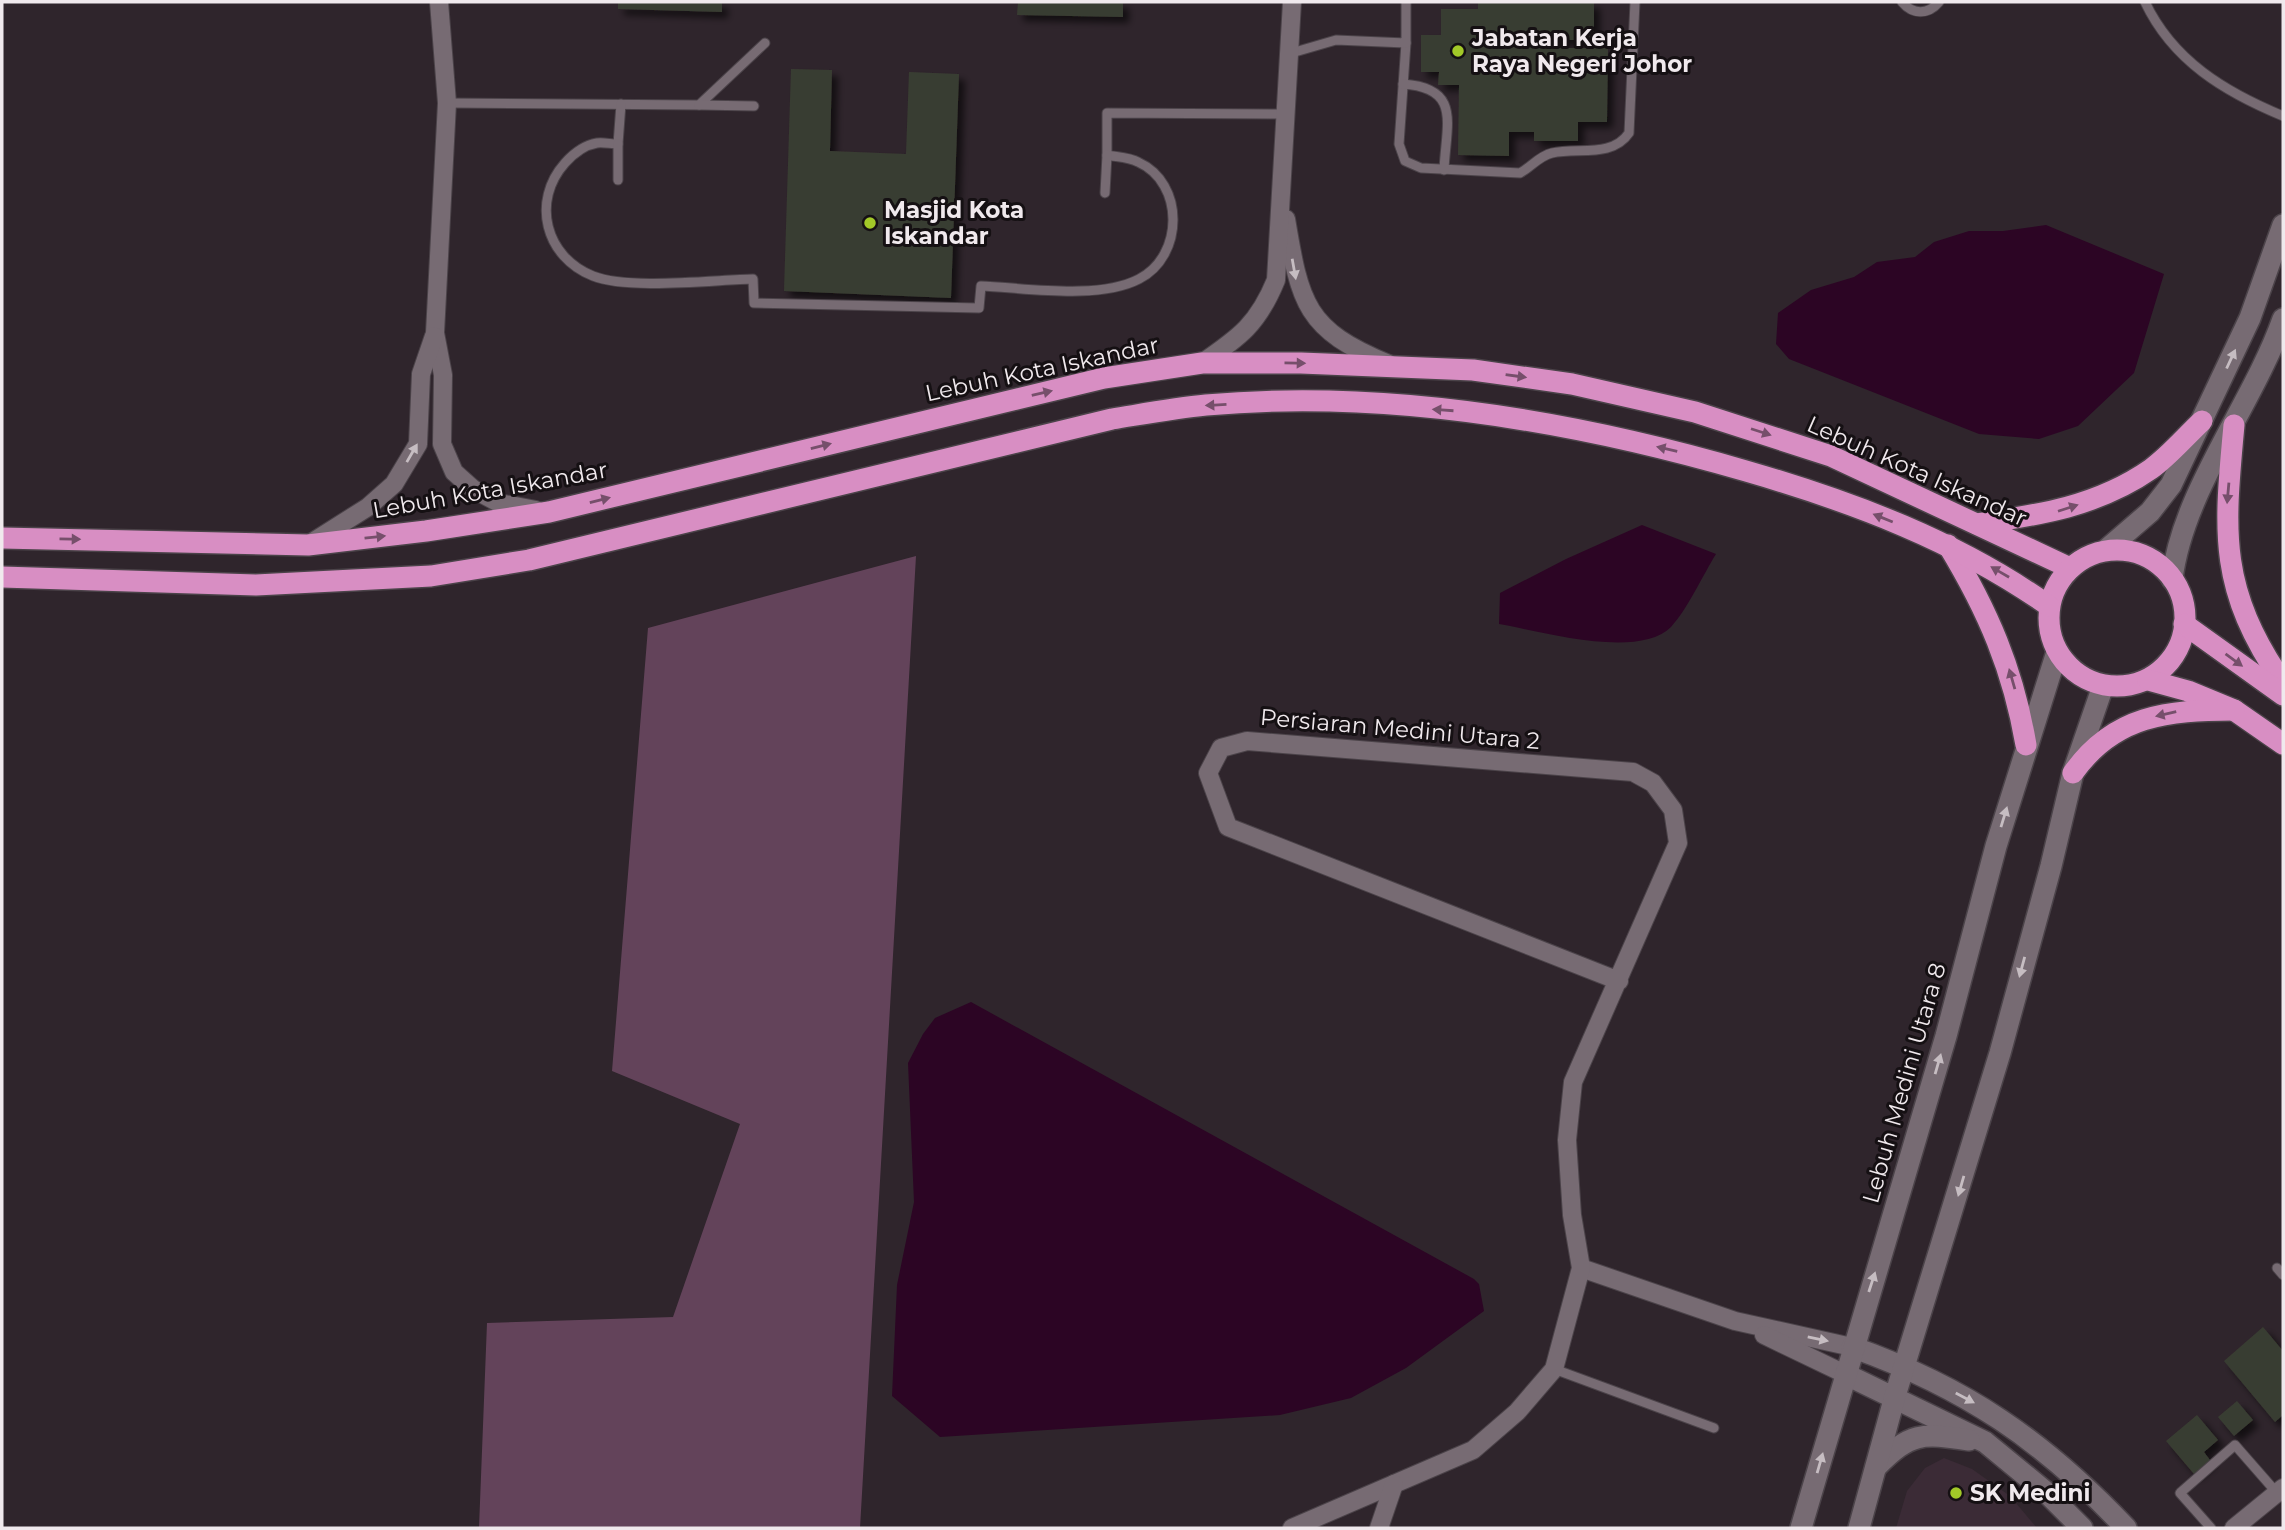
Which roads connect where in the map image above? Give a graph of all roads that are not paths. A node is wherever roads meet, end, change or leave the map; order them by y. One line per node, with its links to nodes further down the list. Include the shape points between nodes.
1 (439, 2): 12 (street)
2 (1292, 2): 10 (street)
3 (1406, 2): 9 (lane)
4 (1635, 2): 20 (lane, via 1630,124 1623,141 1608,148 1553,153 1520,173)
5 (1902, 2): 6 (lane, via 1920,12)
6 (1939, 2)
7 (2145, 2): 17 (lane, via 2158,30 2195,67 2243,100)
8 (765, 43): 14 (lane)
9 (1406, 43): 10 (lane, via 1336,40); 11 (lane)
10 (1288, 54): 16 (street)
11 (1403, 84): 20 (lane, via 1426,86 1444,100); 20 (lane, via 1401,153 1413,166)
12 (447, 103): 13 (lane); 26 (street)
13 (621, 104): 14 (lane); 18 (lane)
14 (699, 105): 15 (lane)
15 (754, 106)
16 (1285, 114): 19 (lane, via 1107,113); 21 (street)
17 (2283, 116)
18 (618, 144): 19 (lane, via 596,143 574,154 549,186 544,208 559,254 595,277 629,282 753,279 754,303 966,308 979,308 981,286 1105,290 1156,268 1174,231 1165,187 1137,161); 22 (lane)
19 (1107, 155): 23 (lane)
20 (1444, 170)
21 (1279, 177): 27 (street, via 1276,279 1263,310 1236,340); 28 (street, one-way to 28, via 1296,279 1306,304 1323,326 1356,351)
22 (618, 180)
23 (1105, 193)
24 (2283, 225): 29 (street, one-way to 24, via 2250,318)
25 (2283, 319): 30 (street)
26 (435, 333): 31 (street, via 443,375 442,444 454,472 499,503); 35 (street, one-way to 26, via 368,507 394,484 418,444 421,374)
27 (1202, 363): 28 (highway, Lebuh Kota Iskandar, one-way to 28); 31 (highway, Lebuh Kota Iskandar, one-way to 27, via 1104,378)
28 (1399, 368): 32 (highway, Lebuh Kota Iskandar, one-way to 32, via 1474,370 1572,384 1695,412 1831,456)
29 (2202, 421): 32 (highway, one-way to 29, via 2060,511 2094,499 2151,469); 36 (street, via 2171,485 2150,512)
30 (2234, 425): 39 (street, via 2192,508 2175,551); 44 (highway, one-way to 44, via 2226,513 2231,573 2266,657)
31 (549, 512): 35 (highway, Lebuh Kota Iskandar, one-way to 31)
32 (1977, 524): 37 (highway, Lebuh Kota Iskandar)
33 (2, 538): 35 (highway, Lebuh Kota Iskandar, one-way to 35)
34 (1947, 543): 38 (highway, one-way to 38, via 1819,492 1564,425 1469,412 1302,401 1206,405 1112,419 529,560 431,576 256,585); 40 (highway, one-way to 34); 49 (highway, one-way to 34, via 2004,652)
35 (308, 545)
36 (2106, 550): 37 (highway); 39 (highway, via 2129,551 2153,561)
37 (2070, 568): 40 (highway)
38 (2, 577)
39 (2172, 579): 41 (highway, via 2182,600)
40 (2049, 606): 42 (highway, via 2049,629)
41 (2185, 624): 43 (highway, via 2179,646 2166,666); 46 (highway, one-way to 46)
42 (2057, 652): 45 (highway, via 2077,674); 49 (street, Lebuh Medini Utara 8)
43 (2148, 680): 45 (highway, via 2126,687); 47 (highway)
44 (2283, 683)
45 (2104, 686): 50 (street)
46 (2283, 695)
47 (2234, 710): 48 (highway); 50 (highway, one-way to 50, via 2181,710 2142,719 2088,751)
48 (2283, 744)
49 (2026, 745): 54 (street, Lebuh Medini Utara 8, one-way to 49, via 1947,1036)
50 (2073, 773): 55 (street, one-way to 55, via 2000,1053)
51 (1619, 981): 51 (street, Persiaran Medini Utara 2, via 1678,843 1672,810 1654,783 1633,772 1247,741 1221,748 1208,773 1228,827); 52 (street, Persiaran Medini Utara 2, via 1573,1082 1567,1140)
52 (1581, 1268): 53 (street); 56 (street, Persiaran Medini Utara 2)
53 (1735, 1321): 54 (street, one-way to 54); 57 (street)
54 (1852, 1347): 55 (street); 57 (street, Lebuh Medini Utara 8)
55 (1905, 1366): 58 (street); 69 (street, one-way to 69, via 2001,1417 2069,1469)
56 (1554, 1369): 59 (lane); 62 (street, Persiaran Medini Utara 2, via 1517,1412 1473,1450)
57 (1845, 1374): 58 (street); 66 (street, Lebuh Medini Utara 8, one-way to 57)
58 (1895, 1396): 60 (street); 61 (street)
59 (1714, 1428)
60 (1985, 1442): 61 (street, via 1919,1437 1901,1443); 68 (street, via 2048,1493)
61 (1876, 1468): 67 (street)
62 (1394, 1484): 64 (street, Persiaran Medini Utara 2); 65 (street)
63 (2280, 1490): 70 (lane, via 2235,1445 2180,1493); 71 (street)
64 (1292, 1528)
65 (1379, 1528)
66 (1801, 1528)
67 (1859, 1528)
68 (2082, 1528)
69 (2126, 1528)
70 (2211, 1528)
71 (2234, 1528)

